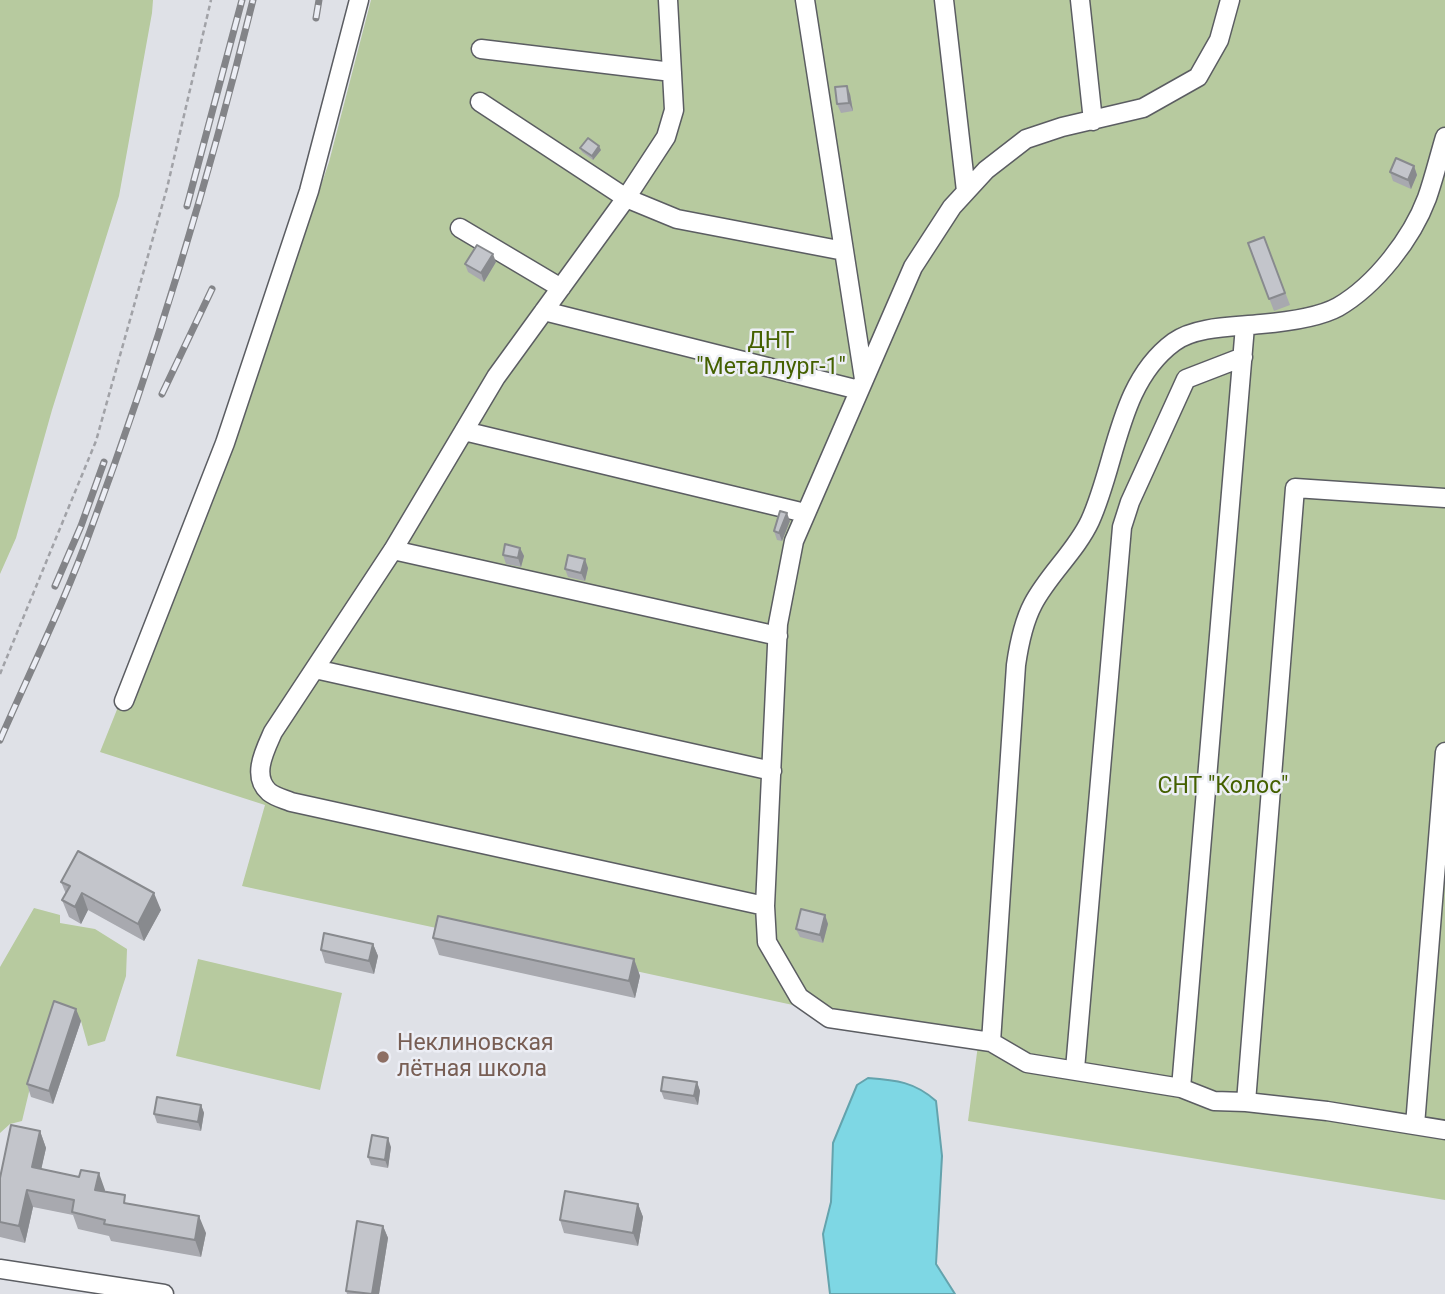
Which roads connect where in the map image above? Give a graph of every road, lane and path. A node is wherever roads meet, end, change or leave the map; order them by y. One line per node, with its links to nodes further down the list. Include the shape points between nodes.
1 (211, 0): 28 (path, via 167,188 96,441)
2 (359, 0): 29 (lane, via 309,191 225,443)
3 (668, 0): 9 (lane)
4 (805, 0): 16 (lane)
5 (944, 0): 13 (lane)
6 (1080, 0): 11 (lane)
7 (1230, 0): 11 (lane, via 1219,40 1198,77 1143,108)
8 (481, 49): 9 (lane)
9 (672, 72): 14 (lane, via 674,110 666,137)
10 (480, 102): 14 (lane)
11 (1093, 121): 13 (lane, via 1026,139)
12 (1445, 137): 19 (lane, via 1426,200 1395,258 1367,285 1337,307 1289,321)
13 (967, 191): 21 (lane, via 913,267)
14 (626, 198): 16 (lane, via 677,219); 17 (lane)
15 (460, 228): 17 (lane)
16 (844, 251): 21 (lane)
17 (561, 288): 18 (lane)
18 (544, 311): 21 (lane); 22 (lane)
19 (1245, 326): 20 (lane); 34 (lane, via 1215,327 1175,341 1147,367 1132,392 1089,523 1033,603 1021,635)
20 (1242, 357): 35 (lane, via 1186,379 1122,527); 36 (lane)
21 (862, 385): 24 (lane)
22 (464, 431): 24 (lane); 25 (lane)
23 (1445, 498): 37 (lane, via 1295,488)
24 (805, 513): 26 (lane, via 794,541)
25 (393, 550): 26 (lane); 27 (lane)
26 (778, 636): 31 (lane)
27 (314, 669): 31 (lane); 33 (lane, via 261,757 261,781 270,793 291,802)
28 (0, 674)
29 (124, 701)
30 (1445, 752): 32 (lane)
31 (772, 771): 33 (lane)
32 (1443, 790): 38 (lane)
33 (765, 906): 34 (lane, via 767,942 799,997 829,1018)
34 (991, 1042): 35 (lane, via 1027,1063)
35 (1075, 1069): 36 (lane)
36 (1181, 1088): 37 (lane, via 1214,1101)
37 (1246, 1102): 38 (lane)
38 (1415, 1125): 39 (lane)
39 (1445, 1130)
40 (0, 1269): 41 (lane)
41 (164, 1294)

